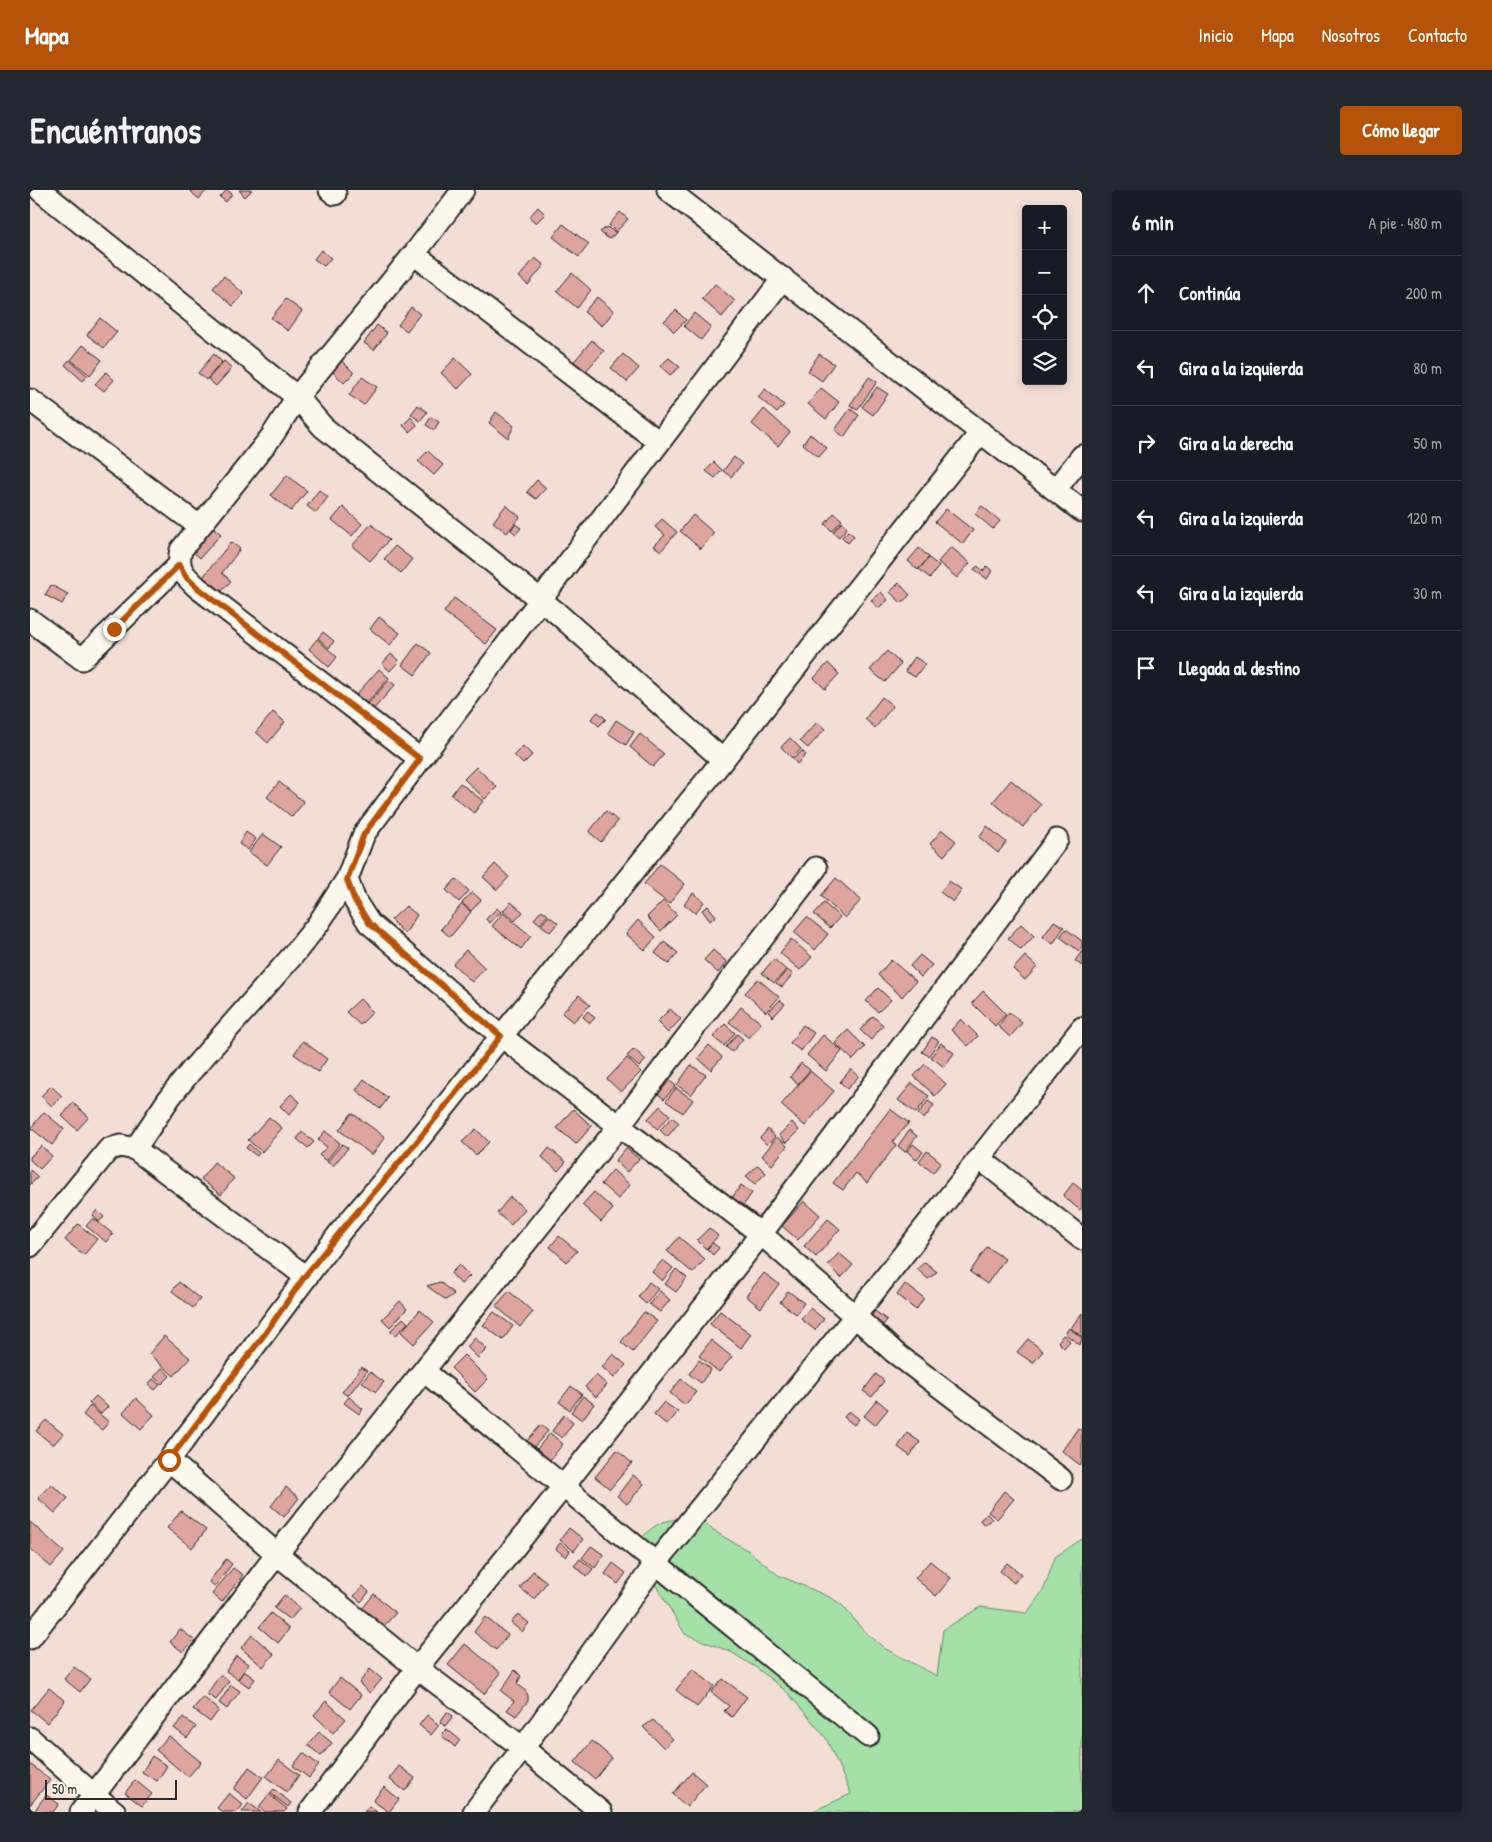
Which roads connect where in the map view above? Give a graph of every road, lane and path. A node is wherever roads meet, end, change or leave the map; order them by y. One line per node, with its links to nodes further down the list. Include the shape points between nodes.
1 (40, 190): 6 (street)
2 (463, 190): 4 (street)
3 (668, 190): 5 (street)
4 (414, 254): 6 (street); 9 (street)
5 (783, 278): 8 (street); 9 (street)
6 (298, 397): 13 (street, via 272,436); 15 (street, via 323,426)
7 (30, 400): 13 (street)
8 (981, 432): 11 (street); 18 (street)
9 (659, 442): 15 (street)
10 (1082, 456): 11 (street)
11 (1055, 490): 12 (street)
12 (1082, 511)
13 (199, 526): 14 (street, via 181,550)
14 (179, 565): 16 (street, via 82,659); 17 (street, via 198,588)
15 (540, 600): 17 (street); 18 (street)
16 (30, 620)
17 (420, 759): 21 (street, via 364,834)
18 (723, 760): 23 (street)
19 (1057, 840): 27 (street)
20 (816, 868): 24 (street)
21 (347, 880): 23 (street, via 369,923); 25 (street, via 294,954 170,1098)
22 (1082, 1028): 26 (street)
23 (501, 1036): 24 (street); 30 (street)
24 (618, 1126): 27 (street); 32 (street)
25 (135, 1150): 29 (street, via 121,1146 109,1149); 30 (street)
26 (979, 1158): 28 (street); 31 (street)
27 (761, 1234): 31 (street); 35 (street)
28 (1082, 1239)
29 (30, 1246)
30 (305, 1276): 33 (street)
31 (855, 1316): 34 (street, via 894,1352); 37 (street)
32 (424, 1371): 35 (street); 36 (street)
33 (169, 1460): 36 (street); 38 (street)
34 (1061, 1478)
35 (564, 1487): 37 (street); 39 (street)
36 (277, 1554): 39 (street); 43 (street)
37 (656, 1563): 40 (street); 42 (street)
38 (30, 1638)
39 (417, 1668): 42 (street); 45 (street)
40 (868, 1736)
41 (30, 1738): 43 (street)
42 (523, 1748): 46 (street); 47 (street)
43 (88, 1804): 44 (street)
44 (116, 1812)
45 (310, 1812)
46 (474, 1812)
47 (601, 1812)

